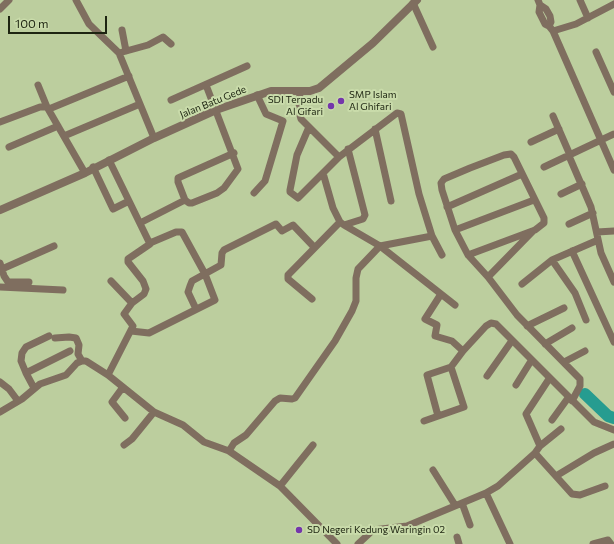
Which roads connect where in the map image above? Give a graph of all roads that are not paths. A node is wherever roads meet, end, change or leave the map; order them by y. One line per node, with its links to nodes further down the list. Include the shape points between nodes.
1 (9, 0): 7 (street)
2 (76, 0): 13 (street, via 89,24)
3 (580, 0): 8 (street)
4 (415, 2): 12 (street); 19 (street, Jalan Batu Gede, via 329,82 314,90)
5 (539, 3): 9 (street, via 539,12 545,24)
6 (614, 4): 8 (street)
7 (0, 9)
8 (588, 18): 9 (street, via 564,28)
9 (551, 28): 35 (street)
10 (122, 30): 13 (street)
11 (171, 44): 13 (street, via 165,37)
12 (433, 47)
13 (123, 52): 16 (street)
14 (596, 52): 20 (street)
15 (247, 66): 18 (street)
16 (129, 76): 23 (street); 24 (street)
17 (38, 85): 24 (street)
18 (206, 85): 22 (street); 25 (street)
19 (300, 91): 21 (street, Jalan Batu Gede, via 274,90); 29 (street, via 300,116)
20 (614, 92)
21 (257, 96): 25 (street, Jalan Batu Gede); 50 (street, via 266,114 283,121 265,181)
22 (171, 100)
23 (140, 104): 33 (street); 34 (street)
24 (48, 108): 27 (street, via 40,106); 28 (street)
25 (216, 110): 34 (street, Jalan Batu Gede); 39 (street)
26 (553, 116): 31 (street)
27 (0, 122)
28 (58, 126): 33 (street); 37 (street)
29 (309, 128): 41 (street); 47 (street, via 297,154 290,192 300,197)
30 (375, 129): 38 (street); 53 (street); 65 (street, via 397,113 402,116 419,194)
31 (559, 129): 36 (street); 40 (street)
32 (614, 134): 35 (street)
33 (64, 136): 46 (street)
34 (154, 138): 42 (street, Jalan Batu Gede)
35 (601, 140): 40 (street); 45 (street)
36 (531, 142)
37 (9, 147)
38 (348, 149): 41 (street); 60 (street, via 364,215 361,220)
39 (234, 153): 52 (street, via 238,169 224,188 192,203); 52 (street, via 178,178)
40 (569, 155): 44 (street); 49 (street)
41 (339, 157): 47 (street)
42 (109, 160): 43 (street, Jalan Batu Gede); 55 (street)
43 (93, 167): 46 (street, Jalan Batu Gede); 55 (street, via 113,209)
44 (544, 167)
45 (614, 170)
46 (85, 173): 57 (street, Jalan Batu Gede)
47 (323, 173): 60 (street, via 333,208)
48 (522, 174): 54 (street); 56 (street); 56 (street, via 514,157 508,153 444,179 441,186)
49 (582, 184): 51 (street); 58 (street)
50 (254, 193)
51 (561, 194)
52 (186, 200): 59 (street)
53 (392, 200)
54 (534, 200): 62 (street); 63 (street, via 544,220)
55 (129, 201): 59 (street)
56 (447, 208): 62 (street)
57 (0, 210)
58 (593, 213): 61 (street); 66 (street)
59 (140, 224): 67 (street)
60 (342, 224): 69 (street); 70 (street)
61 (569, 224)
62 (456, 230): 72 (street)
63 (535, 230): 72 (street); 77 (street)
64 (614, 231): 66 (street)
65 (432, 236): 69 (street); 73 (street)
66 (597, 236): 71 (street); 80 (street, via 601,253)
67 (150, 243): 76 (street, via 182,232); 86 (street, via 148,247 128,258 128,262 146,289 144,294)
68 (54, 246): 75 (street)
69 (380, 246): 84 (street); 127 (street, via 358,269 356,301 352,311 339,335 295,398 275,401)
70 (314, 247): 76 (street, via 293,225 282,231 273,224 224,250 221,266); 85 (street, via 287,277)
71 (572, 251): 74 (street); 91 (street)
72 (468, 255): 77 (street)
73 (442, 256)
74 (552, 260): 81 (street); 90 (street, via 575,293)
75 (1, 266): 79 (street, via 8,282)
76 (205, 274): 89 (street, via 192,281 189,289); 89 (street, via 215,300)
77 (488, 277): 92 (street)
78 (111, 281): 86 (street)
79 (29, 282)
80 (614, 282)
81 (522, 284)
82 (0, 287): 83 (street)
83 (63, 290)
84 (441, 294): 87 (street); 99 (street, via 425,319 436,325 435,336 452,341)
85 (312, 299)
86 (132, 303): 94 (street, via 124,314 133,325)
87 (455, 305)
88 (564, 308): 92 (street)
89 (196, 309): 94 (street, via 149,334)
90 (586, 320)
91 (610, 324): 96 (street)
92 (527, 326): 97 (street)
93 (572, 328): 97 (street)
94 (131, 331): 106 (street)
95 (511, 342): 99 (street, via 496,324 491,323); 102 (street); 107 (street)
96 (614, 342)
97 (545, 344): 103 (street)
98 (70, 351): 105 (street)
99 (463, 351): 104 (street)
100 (585, 351): 103 (street)
101 (82, 361): 105 (street, via 78,354 79,345 76,338 52,337 30,344 22,352 21,361); 106 (street); 112 (street, via 66,375)
102 (531, 361): 108 (street); 110 (street)
103 (564, 362): 113 (street, via 580,379 579,387)
104 (451, 367): 117 (street, via 427,375); 117 (street, via 464,407)
105 (26, 373): 112 (street)
106 (108, 375): 111 (street)
107 (487, 376)
108 (549, 379): 113 (street); 126 (street, via 526,414)
109 (0, 382): 114 (street)
110 (516, 385)
111 (124, 387): 116 (street); 118 (street, via 112,402)
112 (34, 388): 114 (street)
113 (572, 399): 119 (street); 122 (street, via 598,425)
114 (18, 401): 115 (street)
115 (0, 412)
116 (154, 412): 124 (street); 127 (street, via 183,425 204,442)
117 (438, 416): 120 (street)
118 (125, 418)
119 (552, 420)
120 (424, 421)
121 (561, 429): 126 (street)
122 (614, 430)
123 (614, 444): 130 (street)
124 (124, 445)
125 (313, 445): 131 (street)
126 (540, 446): 128 (street)
127 (229, 451): 131 (street)
128 (535, 453): 130 (street); 133 (street, via 498,486)
129 (433, 470): 134 (street)
130 (556, 476): 132 (street, via 575,495)
131 (280, 486): 136 (street)
132 (605, 486)
133 (486, 493): 134 (street); 138 (street)
134 (459, 504): 135 (street); 137 (street, via 407,526 373,530)
135 (470, 525)
136 (337, 544)
137 (358, 544)
138 (510, 544)
139 (593, 544): 140 (street, via 608,540)
140 (611, 544)

